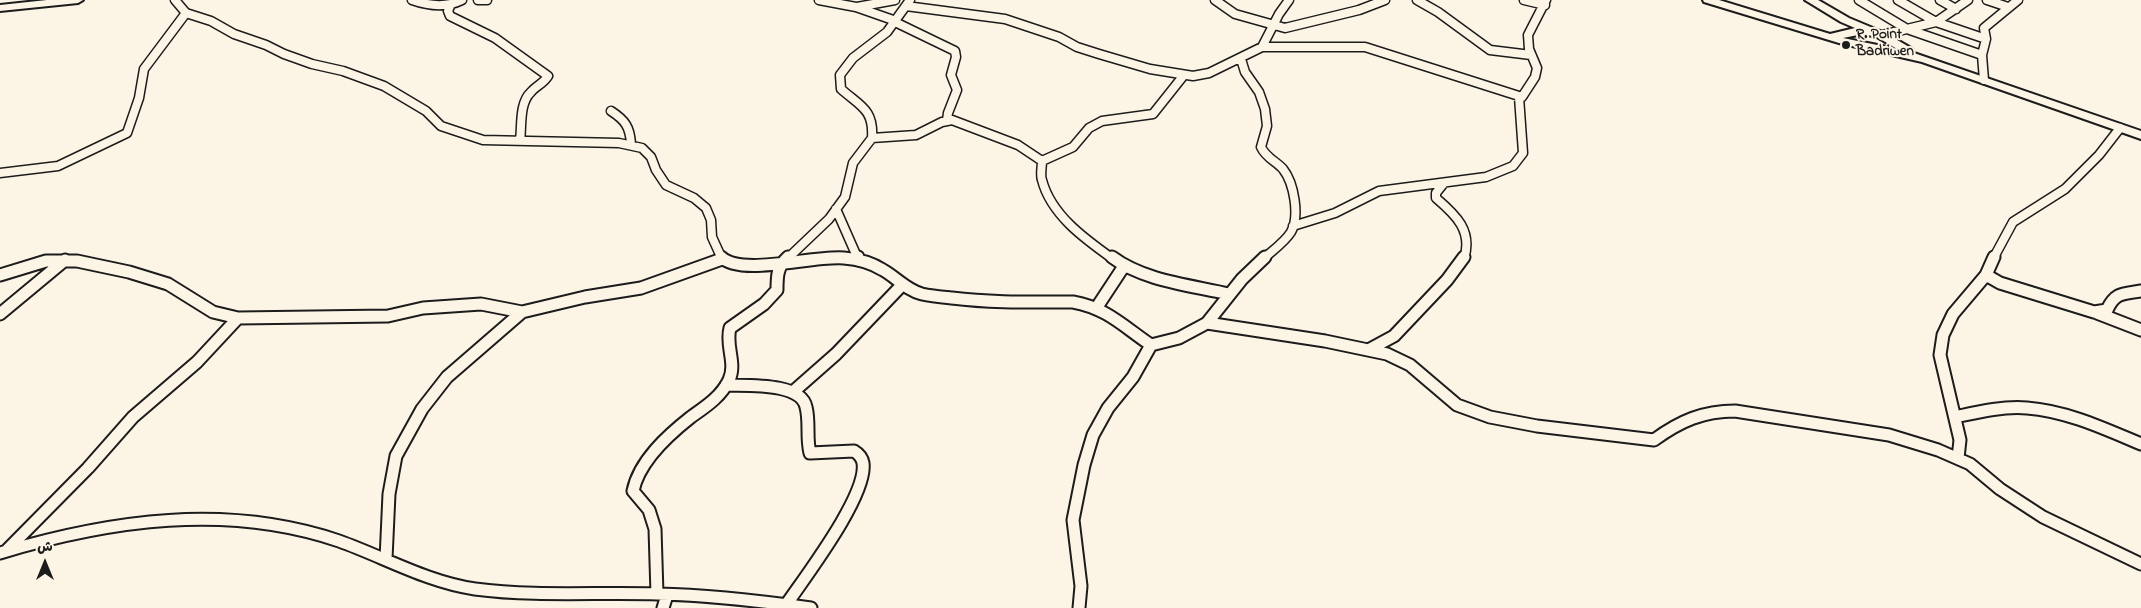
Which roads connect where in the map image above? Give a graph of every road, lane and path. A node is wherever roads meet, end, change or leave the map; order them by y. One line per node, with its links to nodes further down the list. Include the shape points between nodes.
1 (78, 0): 27 (street)
2 (176, 0): 29 (street)
3 (412, 0): 24 (street, via 423,4)
4 (462, 0): 24 (street)
5 (478, 0): 6 (street)
6 (487, 0)
7 (819, 0): 25 (street)
8 (895, 0): 25 (street)
9 (1215, 0): 33 (street, via 1235,14)
10 (1289, 0): 33 (street)
11 (1385, 0): 33 (street, via 1301,25)
12 (1417, 0): 41 (street, via 1490,50)
13 (1524, 0): 22 (street)
14 (1708, 0): 36 (street)
15 (1810, 0): 30 (street)
16 (1859, 0): 34 (street)
17 (1898, 0): 32 (street)
18 (1940, 0): 28 (street)
19 (1968, 0): 28 (street)
20 (1987, 0): 26 (street)
21 (2018, 0): 26 (street)
22 (1546, 2): 41 (street, via 1528,35)
23 (908, 3): 31 (street); 44 (street, via 1005,19 1092,52)
24 (451, 4): 52 (street, via 450,16 495,38 548,76 524,102)
25 (856, 7): 31 (street)
26 (2008, 7): 37 (street, via 1984,28)
27 (0, 8)
28 (1956, 8): 32 (street)
29 (186, 13): 52 (street, via 284,54 384,86 426,111 446,128 483,140); 55 (street, via 144,68 139,98 127,133 58,166)
30 (1845, 20): 35 (street); 38 (street)
31 (896, 22): 48 (street, via 955,51 951,73 957,94 948,110); 51 (street, via 879,40 853,58 840,75 841,89 868,111)
32 (1936, 22): 34 (street); 37 (street)
33 (1272, 26): 40 (street)
34 (1907, 29): 38 (street); 42 (street)
35 (1854, 33): 36 (street); 38 (street); 39 (street, via 1853,39)
36 (1823, 35): 39 (street)
37 (1986, 39): 42 (street)
38 (1883, 40): 39 (street); 45 (street, via 1926,60)
39 (1863, 45)
40 (1262, 47): 43 (street); 46 (street, via 1366,47)
41 (1531, 55): 46 (street, via 1537,68 1535,77 1524,96)
42 (1982, 55): 45 (street)
43 (1241, 59): 44 (street, via 1209,73); 58 (street, via 1243,71 1261,96 1266,116 1268,126 1261,144 1263,150 1291,181 1295,195)
44 (1184, 75): 54 (street, via 1153,114 1102,121 1089,128 1073,147)
45 (1984, 80): 49 (street)
46 (1519, 97): 56 (street, via 1523,153 1519,160 1486,177)
47 (611, 112): 53 (street, via 629,126)
48 (947, 120): 51 (street, via 917,135); 54 (street, via 965,123 1018,145)
49 (2120, 128): 50 (street); 65 (street, via 2066,189 2013,222)
50 (2141, 136)
51 (872, 138): 57 (street, via 853,163 844,197)
52 (520, 142): 53 (street)
53 (631, 144): 59 (street, via 647,152 666,185 694,198 706,208 712,237)
54 (1042, 162): 63 (street, via 1041,179 1052,203 1079,234)
55 (0, 172)
56 (1444, 183): 58 (street, via 1379,191 1335,213); 77 (street, via 1436,198 1454,215 1467,237 1468,246 1463,260 1394,336)
57 (836, 209): 61 (street); 62 (street)
58 (1293, 226): 68 (street, via 1291,232)
59 (722, 259): 62 (street, via 746,266); 70 (street, via 641,288)
60 (65, 260): 64 (street, via 46,261); 72 (street); 73 (street, via 122,270 168,284 213,312)
61 (859, 260): 62 (street, via 815,258); 66 (street, via 884,270)
62 (782, 263): 78 (street, via 777,273 777,290 764,304 730,328 733,369)
63 (1124, 266): 68 (street, via 1166,280); 69 (street)
64 (0, 275)
65 (1986, 275): 71 (street, via 2000,283); 80 (street, via 1953,314 1943,335 1941,362)
66 (902, 284): 69 (street, via 922,294 970,301 1073,302); 79 (street, via 836,354)
67 (2141, 291): 71 (street, via 2116,297 2106,311)
68 (1229, 294): 74 (street)
69 (1097, 307): 76 (street)
70 (522, 312): 73 (street, via 480,304 424,308 388,316); 84 (street, via 447,377 422,409 396,456 389,494)
71 (2094, 312): 75 (street)
72 (0, 314)
73 (238, 318): 83 (street, via 197,362 124,425 88,468)
74 (1207, 324): 76 (street, via 1179,338); 77 (street, via 1312,338)
75 (2141, 330)
76 (1152, 345): 90 (street, via 1133,377 1108,408 1093,435 1084,465 1073,520 1081,586)
77 (1370, 350): 82 (street, via 1413,366 1455,404 1531,425 1654,440 1685,418 1715,410 1735,411 1889,435)
78 (726, 385): 79 (street); 86 (street, via 664,443 644,466 633,486 636,496 649,510 655,529)
79 (794, 391): 87 (street, via 804,400 810,453 854,452 860,455 862,478 844,520)
80 (1954, 417): 81 (street, via 2028,408 2068,417); 82 (street, via 1960,440)
81 (2141, 444)
82 (1958, 458): 85 (street, via 2043,517)
83 (2, 552): 84 (street, via 145,521 201,519 318,535)
84 (386, 559): 86 (street, via 422,575 475,588 524,593)
85 (2141, 564)
86 (662, 595): 87 (street); 88 (street)
87 (786, 604): 89 (street)
88 (663, 608)
89 (810, 608)
90 (1079, 608)

